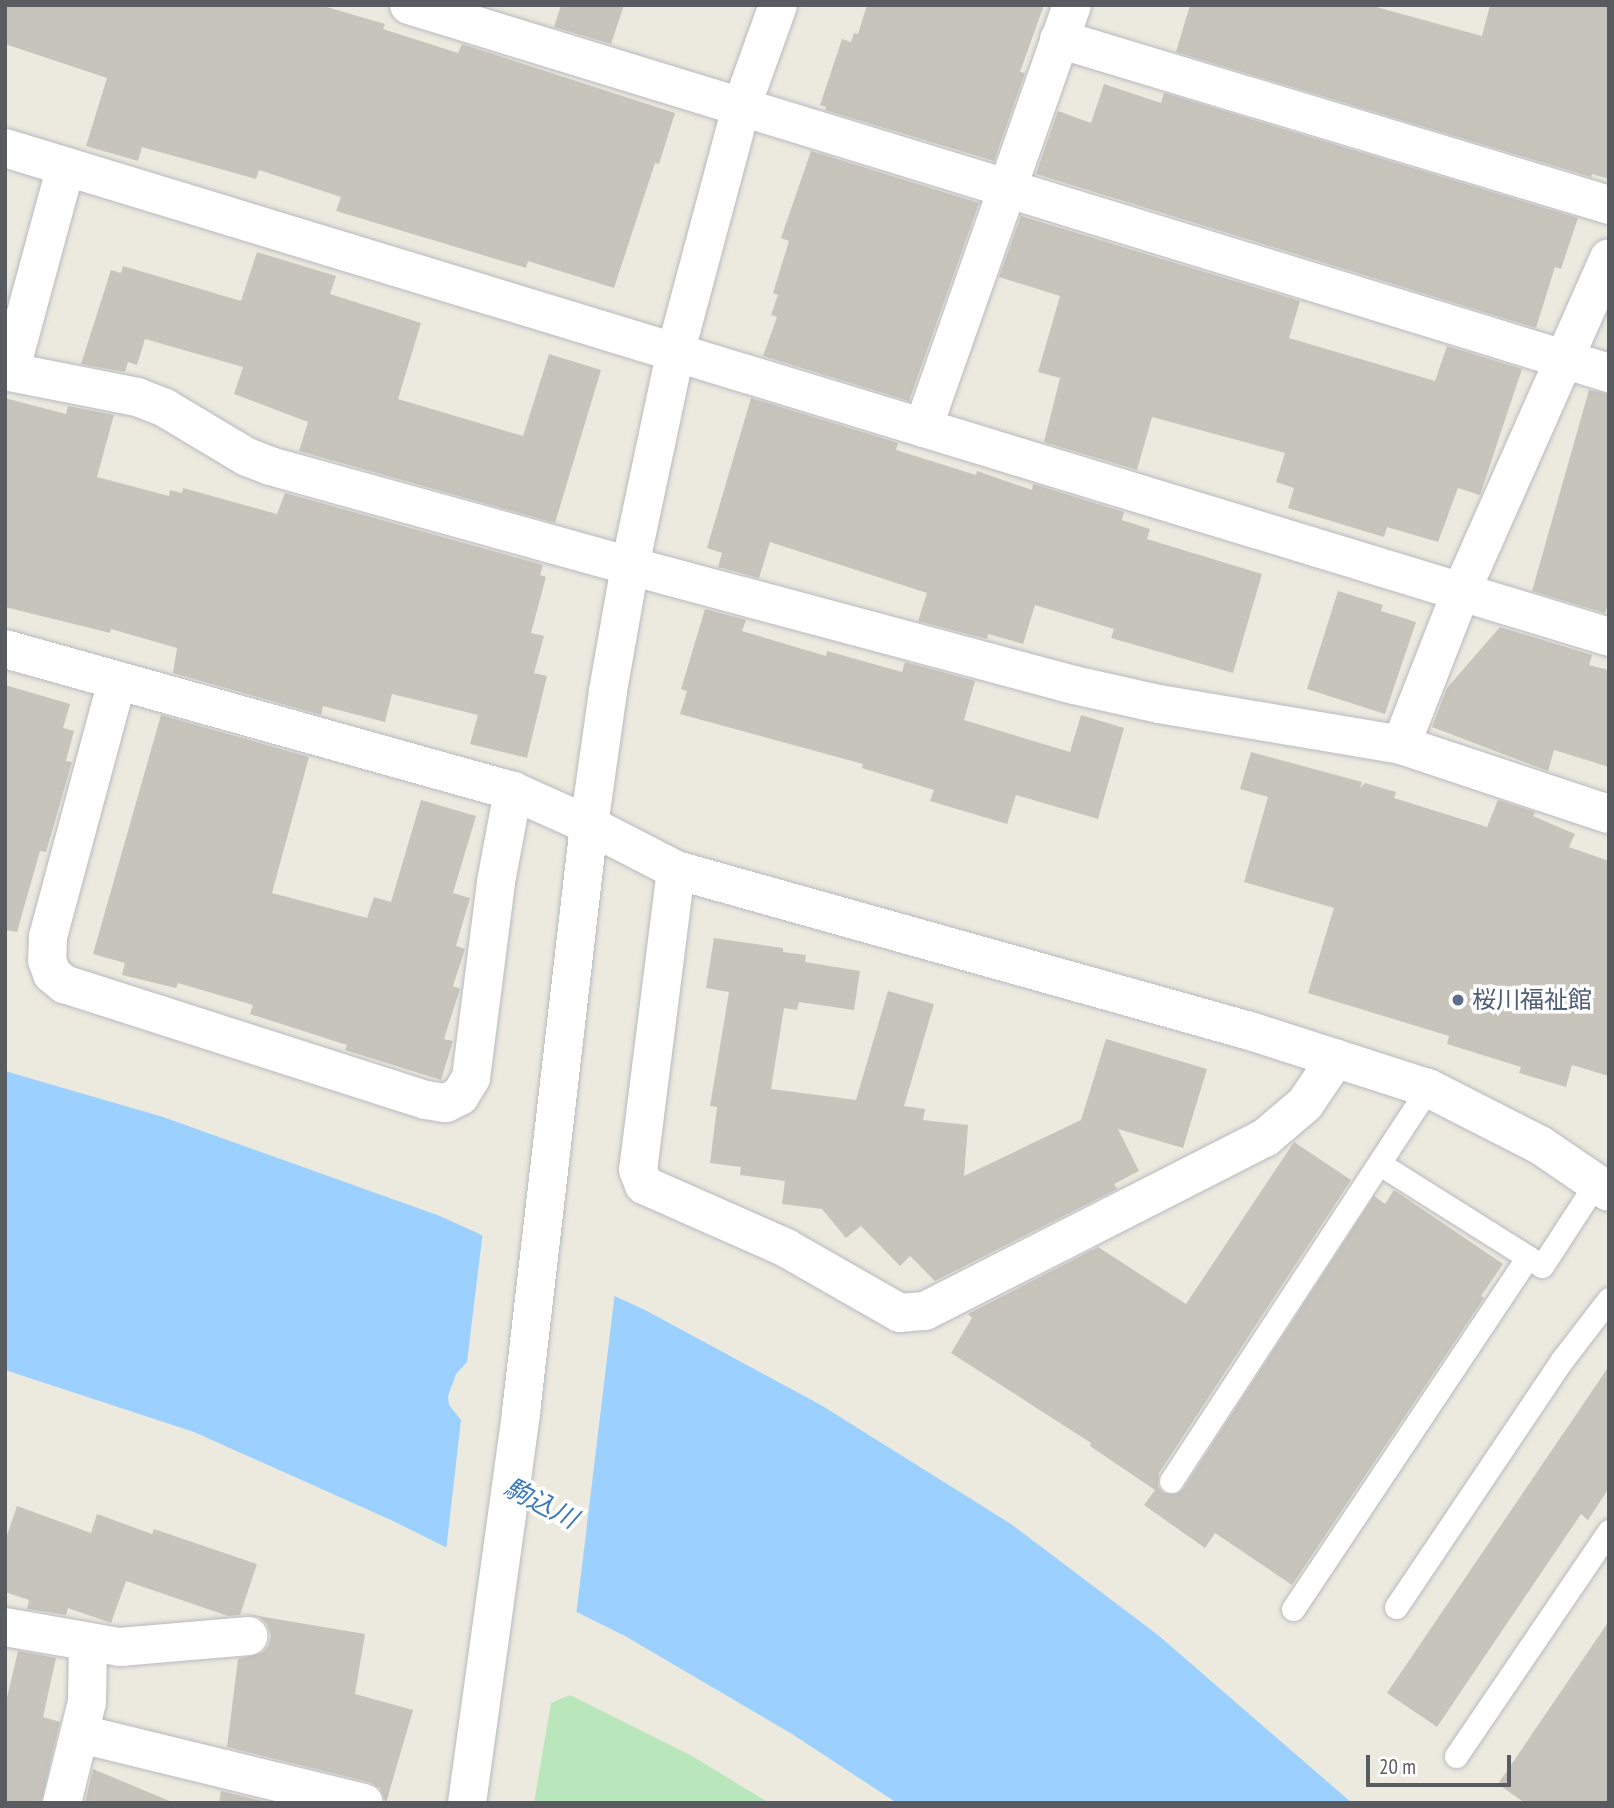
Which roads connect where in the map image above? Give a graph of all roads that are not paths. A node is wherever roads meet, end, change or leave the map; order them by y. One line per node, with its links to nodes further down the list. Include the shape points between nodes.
1 (409, 5): 4 (street)
2 (778, 5): 4 (street)
3 (1066, 22): 7 (street); 8 (street)
4 (741, 108): 7 (street); 10 (street)
5 (5, 148): 6 (street)
6 (66, 166): 10 (street); 12 (street)
7 (1007, 189): 11 (street); 14 (street)
8 (1609, 205)
9 (1609, 258): 11 (street)
10 (675, 355): 14 (street); 15 (street)
11 (1566, 360): 13 (street); 16 (street)
12 (8, 372): 15 (street, via 137,397 270,466)
13 (1609, 373)
14 (923, 428): 16 (street)
15 (630, 566): 20 (street, via 1074,685); 23 (street)
16 (1461, 592): 17 (street); 20 (street)
17 (1609, 637)
18 (5, 649): 19 (street)
19 (117, 681): 21 (street); 21 (street, via 48,937 52,974 64,984 426,1100 446,1103 460,1096 471,1078 496,882)
20 (1401, 745): 22 (street)
21 (513, 791): 23 (street)
22 (1609, 814)
23 (589, 825): 24 (street); 42 (street, via 544,1219)
24 (676, 870): 25 (street); 25 (street, via 638,1170 644,1185 786,1248 900,1313 925,1311 1265,1138 1305,1104)
25 (1336, 1058): 26 (street)
26 (1428, 1088): 27 (lane); 28 (street)
27 (1380, 1164): 29 (lane); 31 (lane)
28 (1601, 1177): 29 (lane, via 1542,1266)
29 (1528, 1257): 34 (lane)
30 (1609, 1299): 33 (lane, via 1562,1360)
31 (1171, 1481)
32 (1609, 1531): 39 (lane)
33 (1396, 1607)
34 (1293, 1609)
35 (5, 1627): 37 (street)
36 (249, 1636): 37 (street, via 146,1646)
37 (88, 1644): 38 (street, via 87,1702)
38 (81, 1734): 40 (street); 41 (street)
39 (1456, 1756)
40 (62, 1803)
41 (364, 1803)
42 (467, 1803)

